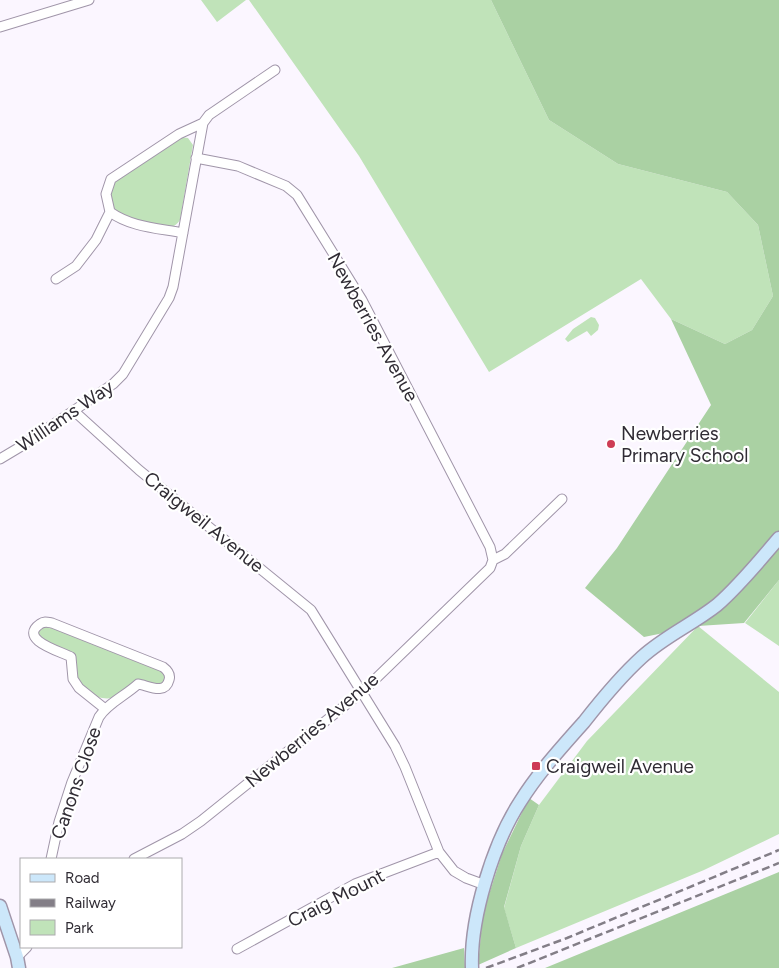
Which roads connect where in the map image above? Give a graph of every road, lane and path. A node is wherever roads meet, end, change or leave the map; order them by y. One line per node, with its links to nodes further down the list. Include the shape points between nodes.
1 (89, 0): 2 (street)
2 (0, 27)
3 (274, 70): 4 (street)
4 (203, 123): 5 (street, Williams Way); 6 (street, via 179,134 111,179 106,194)
5 (196, 158): 7 (street, Williams Way); 13 (street, Newberries Avenue, via 238,166 286,186 297,195 362,300 490,546)
6 (110, 212): 7 (street, via 129,223); 8 (street, via 96,240 76,266)
7 (183, 233): 9 (street, Williams Way, via 171,292 151,329 114,384)
8 (56, 279)
9 (74, 411): 10 (street, Williams Way); 14 (street, Craigweil Avenue, via 139,470 311,610)
10 (0, 459)
11 (562, 499): 13 (street, Newberries Avenue, via 505,554)
12 (779, 538): 19 (street, via 717,604 638,660 568,740 519,804)
13 (493, 560): 14 (street, Newberries Avenue, via 490,568)
14 (363, 691): 16 (street, Craigweil Avenue, via 402,760); 18 (street, Newberries Avenue, via 201,821)
15 (104, 708): 15 (street, Canons Close, via 73,679 71,657 36,640 36,628 40,624 52,623 168,671 166,687 154,689 138,684); 17 (street, Canons Close, via 72,782)
16 (439, 852): 19 (street, Craigweil Avenue, via 454,871); 22 (street, Craig Mount, via 355,884)
17 (51, 858)
18 (136, 858)
19 (484, 885): 24 (street, via 476,921)
20 (1, 911): 23 (street)
21 (26, 948): 23 (street)
22 (237, 949)
23 (18, 962)
24 (472, 968)

